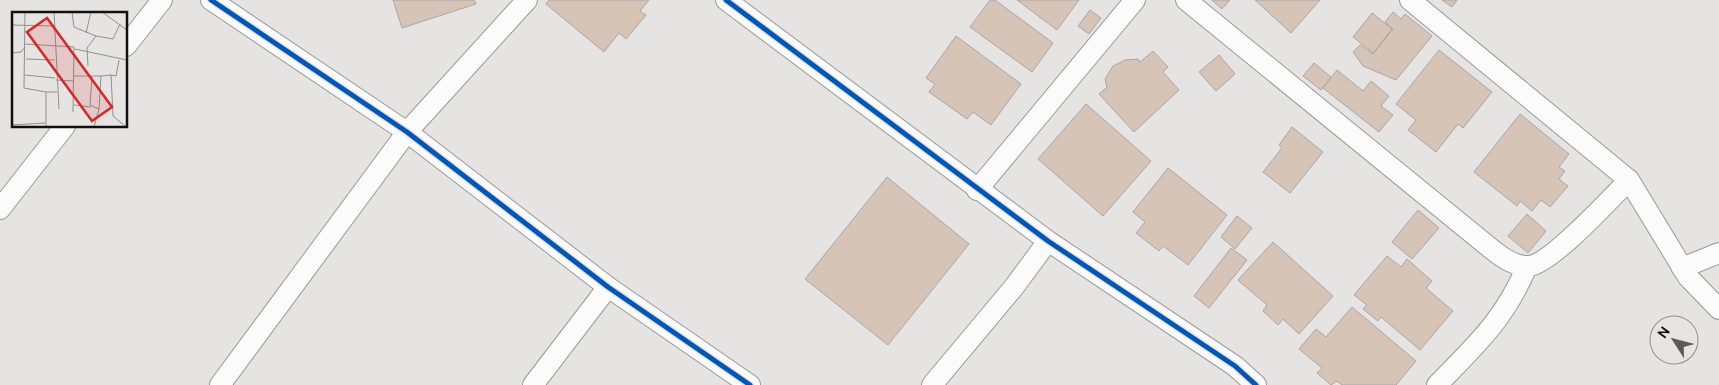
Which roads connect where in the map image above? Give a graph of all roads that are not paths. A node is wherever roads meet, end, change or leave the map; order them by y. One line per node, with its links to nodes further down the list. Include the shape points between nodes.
1 (162, 0): 8 (street)
2 (211, 0): 10 (street)
3 (527, 0): 10 (street)
4 (726, 0): 12 (street)
5 (1135, 0): 12 (street)
6 (1186, 0): 16 (street, via 1494,251 1505,259)
7 (1410, 0): 11 (street)
8 (128, 43)
9 (63, 128): 13 (street)
10 (406, 132): 18 (street); 20 (street)
11 (1629, 180): 16 (street, via 1560,247 1535,265); 17 (street)
12 (978, 190): 14 (street)
13 (0, 209)
14 (1048, 241): 23 (street); 24 (street, via 1235,366)
15 (1719, 253): 17 (street)
16 (1527, 266): 25 (street, via 1516,293 1493,327)
17 (1682, 268): 19 (street)
18 (608, 287): 21 (street); 22 (street)
19 (1719, 310)
20 (220, 385)
21 (532, 385)
22 (750, 385)
23 (932, 385)
24 (1256, 385)
25 (1437, 385)

